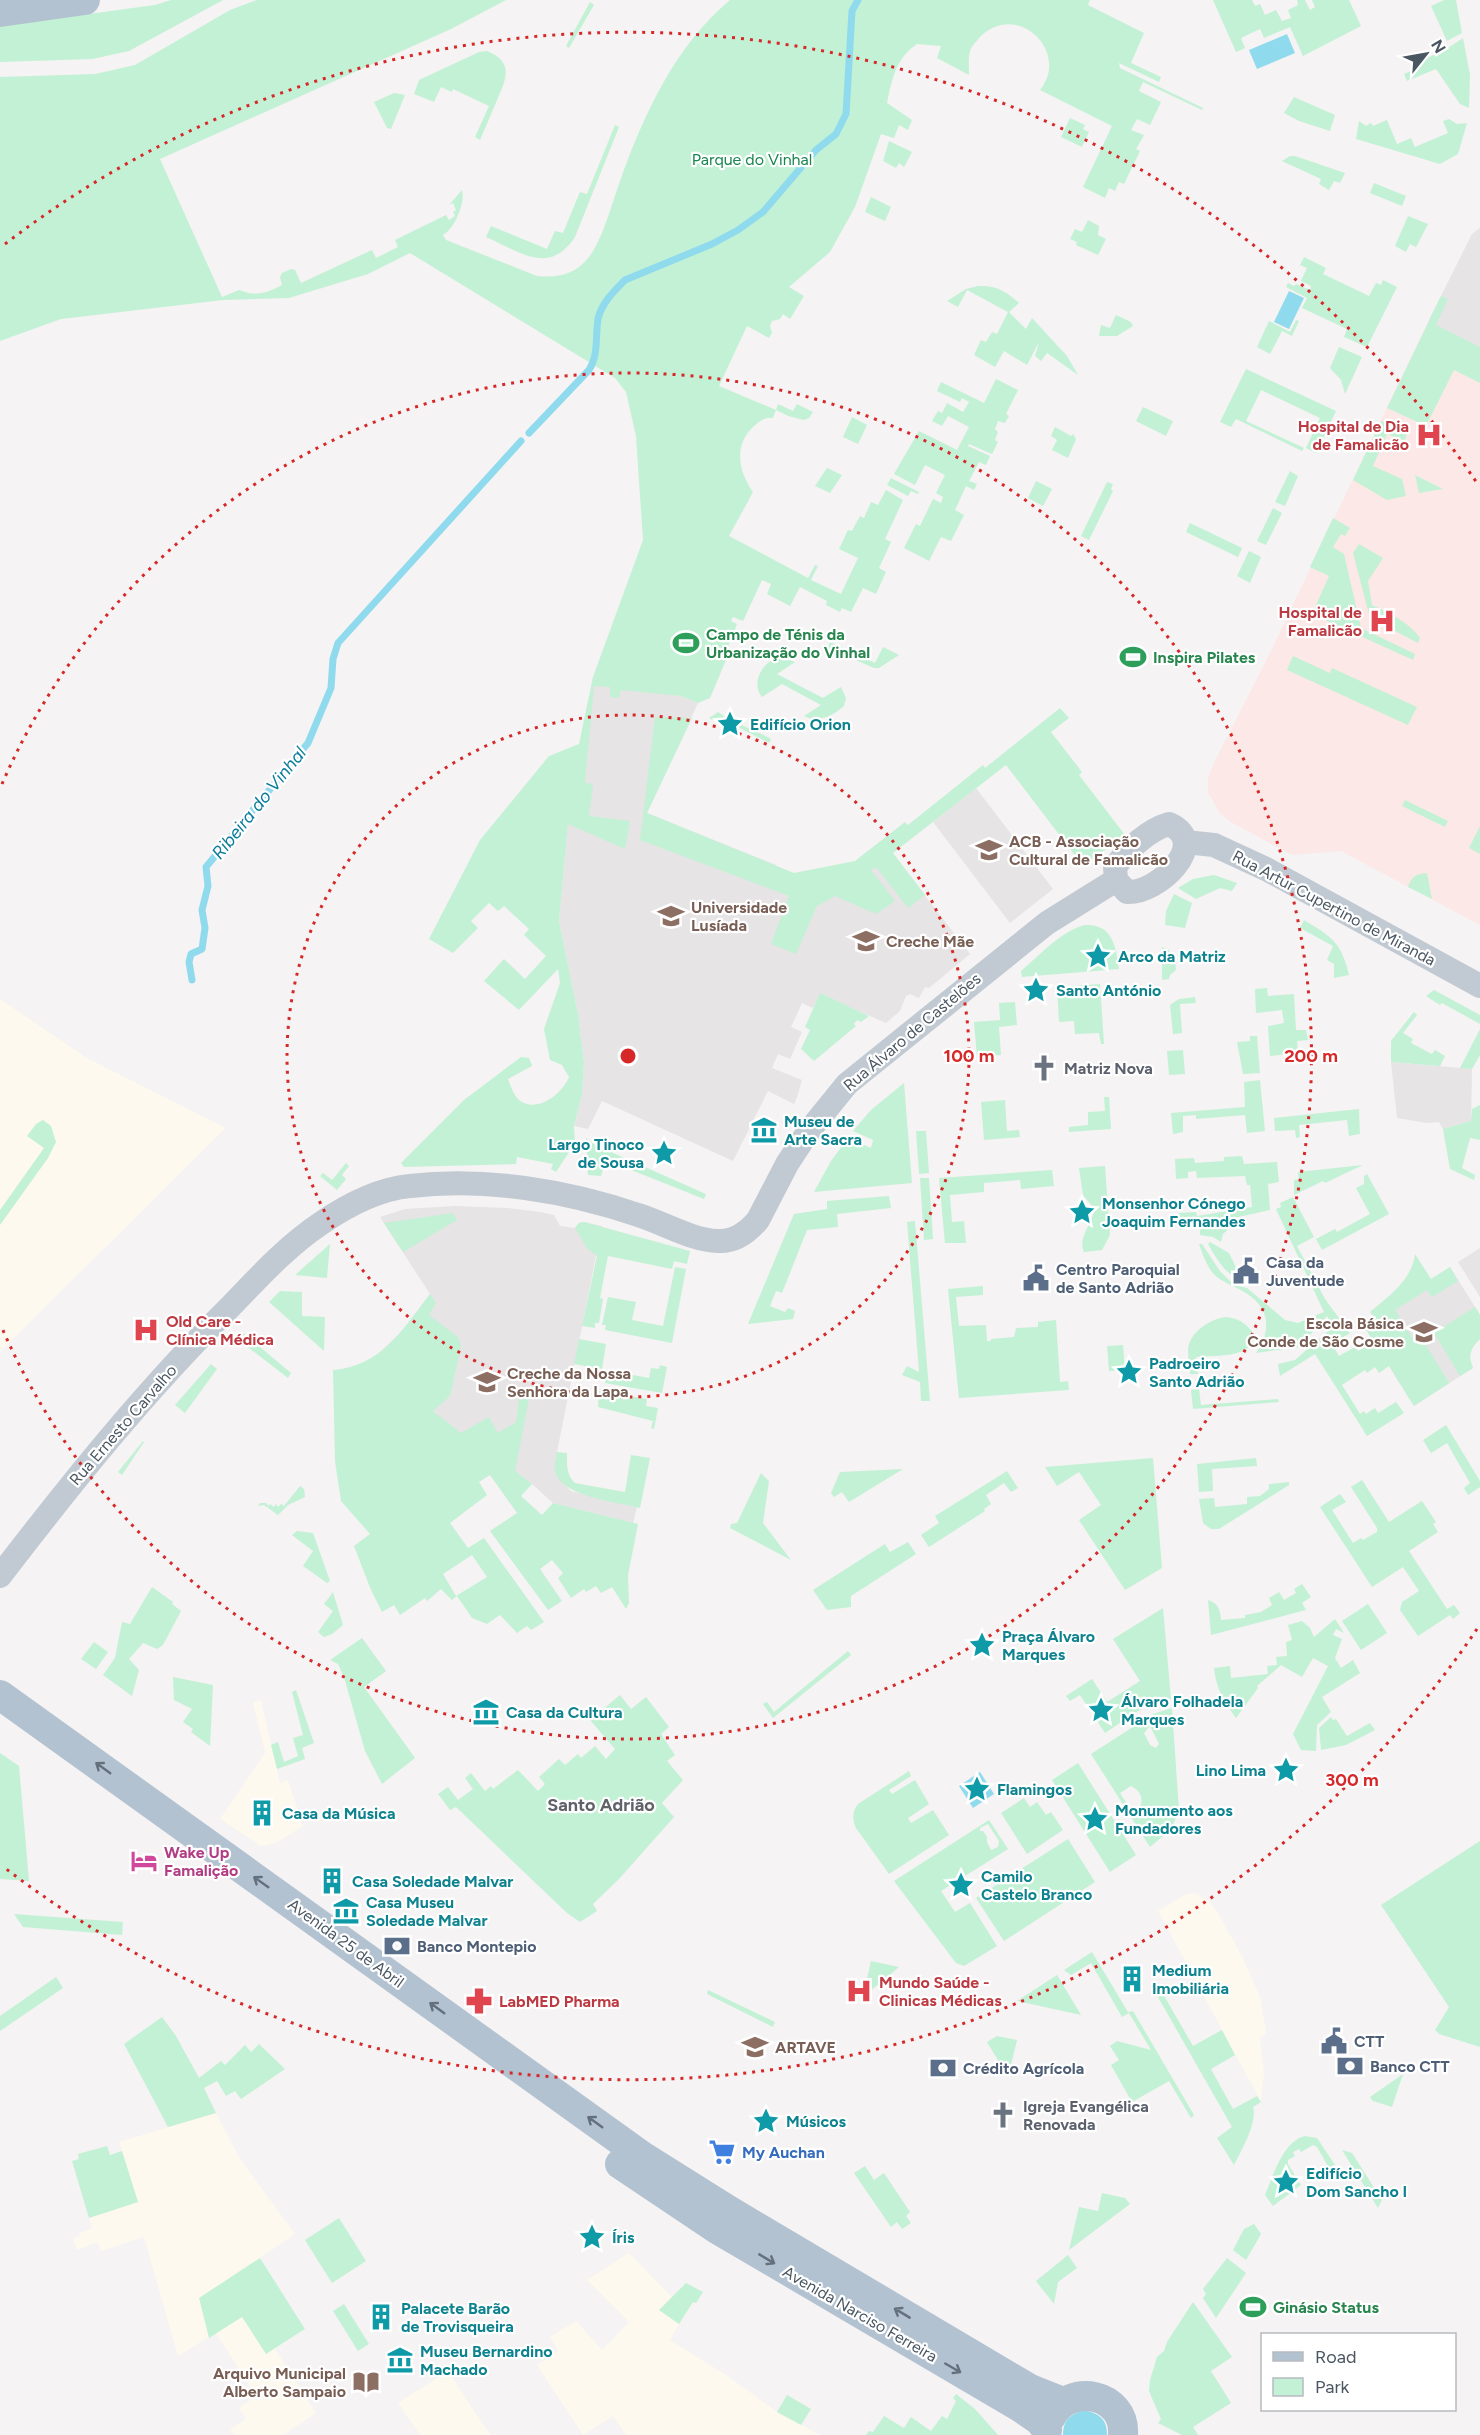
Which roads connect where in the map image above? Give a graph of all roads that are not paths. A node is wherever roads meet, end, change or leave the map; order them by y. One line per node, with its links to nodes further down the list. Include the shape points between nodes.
1 (86, 0): 2 (main road)
2 (0, 12)
3 (1185, 842): 4 (street, via 1178,863 1156,885 1128,892); 4 (street, via 1177,828 1169,824 1161,827 1122,857 1115,867); 5 (street, Rua Artur Cupertino de Miranda, via 1214,845 1266,868)
4 (1116, 880): 6 (street, Rua Álvaro de Castelões, via 1047,923 847,1084 808,1132 752,1227)
5 (1480, 986)
6 (720, 1242): 7 (street, Rua Ernesto Carvalho, via 600,1203 500,1186 409,1186 357,1203 297,1242 204,1332 81,1472)
7 (0, 1576)
8 (0, 1695): 10 (main road, Avenida 25 de Abril, one-way to 8, via 624,2143)
9 (0, 1719): 10 (main road, Avenida 25 de Abril)
10 (682, 2194): 11 (main road, Avenida Narciso Ferreira, one-way to 10, via 1030,2389); 12 (main road, Avenida Narciso Ferreira, one-way to 12, via 717,2229 1020,2407 1039,2420)
11 (1063, 2402): 12 (main road, via 1055,2409); 13 (main road, via 1083,2395 1103,2399 1117,2412)
12 (1047, 2433)
13 (1125, 2433)

